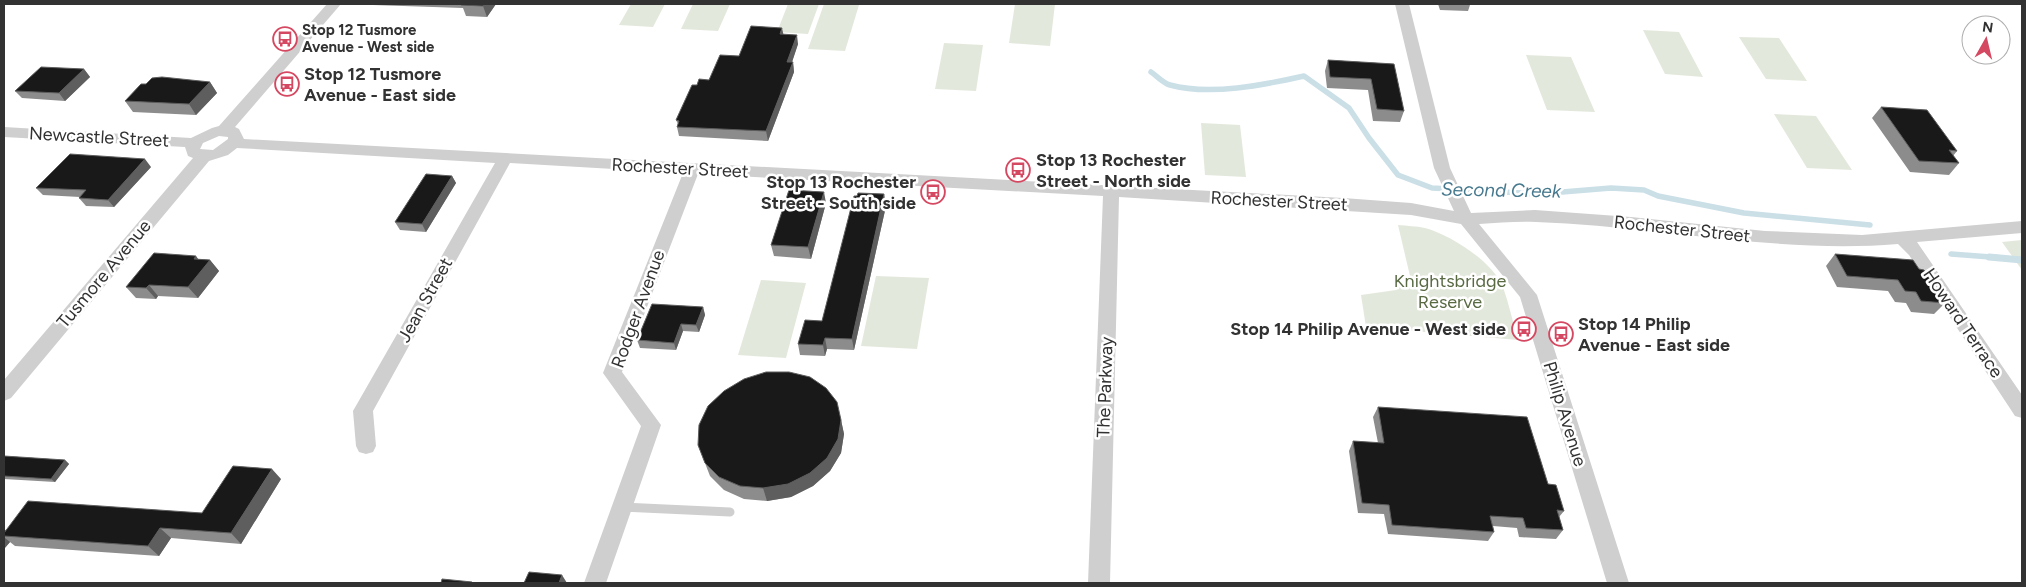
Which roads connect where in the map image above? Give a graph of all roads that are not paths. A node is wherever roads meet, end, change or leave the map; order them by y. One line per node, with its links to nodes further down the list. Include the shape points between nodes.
1 (334, 4): 4 (street)
2 (1402, 4): 9 (street, Philip Avenue, via 1442,168)
3 (4, 132): 5 (street, Newcastle Street)
4 (229, 136): 5 (street, via 204,135); 5 (street, via 221,152); 6 (street, Rochester Street)
5 (199, 149): 12 (street, Tusmore Avenue)
6 (505, 159): 7 (street, Rochester Street); 14 (street, Jean Street, via 363,411)
7 (692, 169): 8 (street, Rochester Street); 15 (street, Rodger Avenue, via 612,373 651,425)
8 (1111, 191): 9 (street, Rochester Street, via 1411,209); 18 (street, The Parkway)
9 (1466, 219): 11 (street, Rochester Street, via 1534,216 1765,237 1862,241); 19 (street, Philip Avenue, via 1528,295)
10 (2022, 227): 11 (street, Rochester Street)
11 (1902, 237): 13 (street, Howard Terrace, via 1915,250)
12 (4, 393)
13 (2022, 410)
14 (366, 446)
15 (622, 507): 16 (lane); 17 (street, Rodger Avenue)
16 (730, 512)
17 (595, 583)
18 (1099, 583)
19 (1618, 583)

